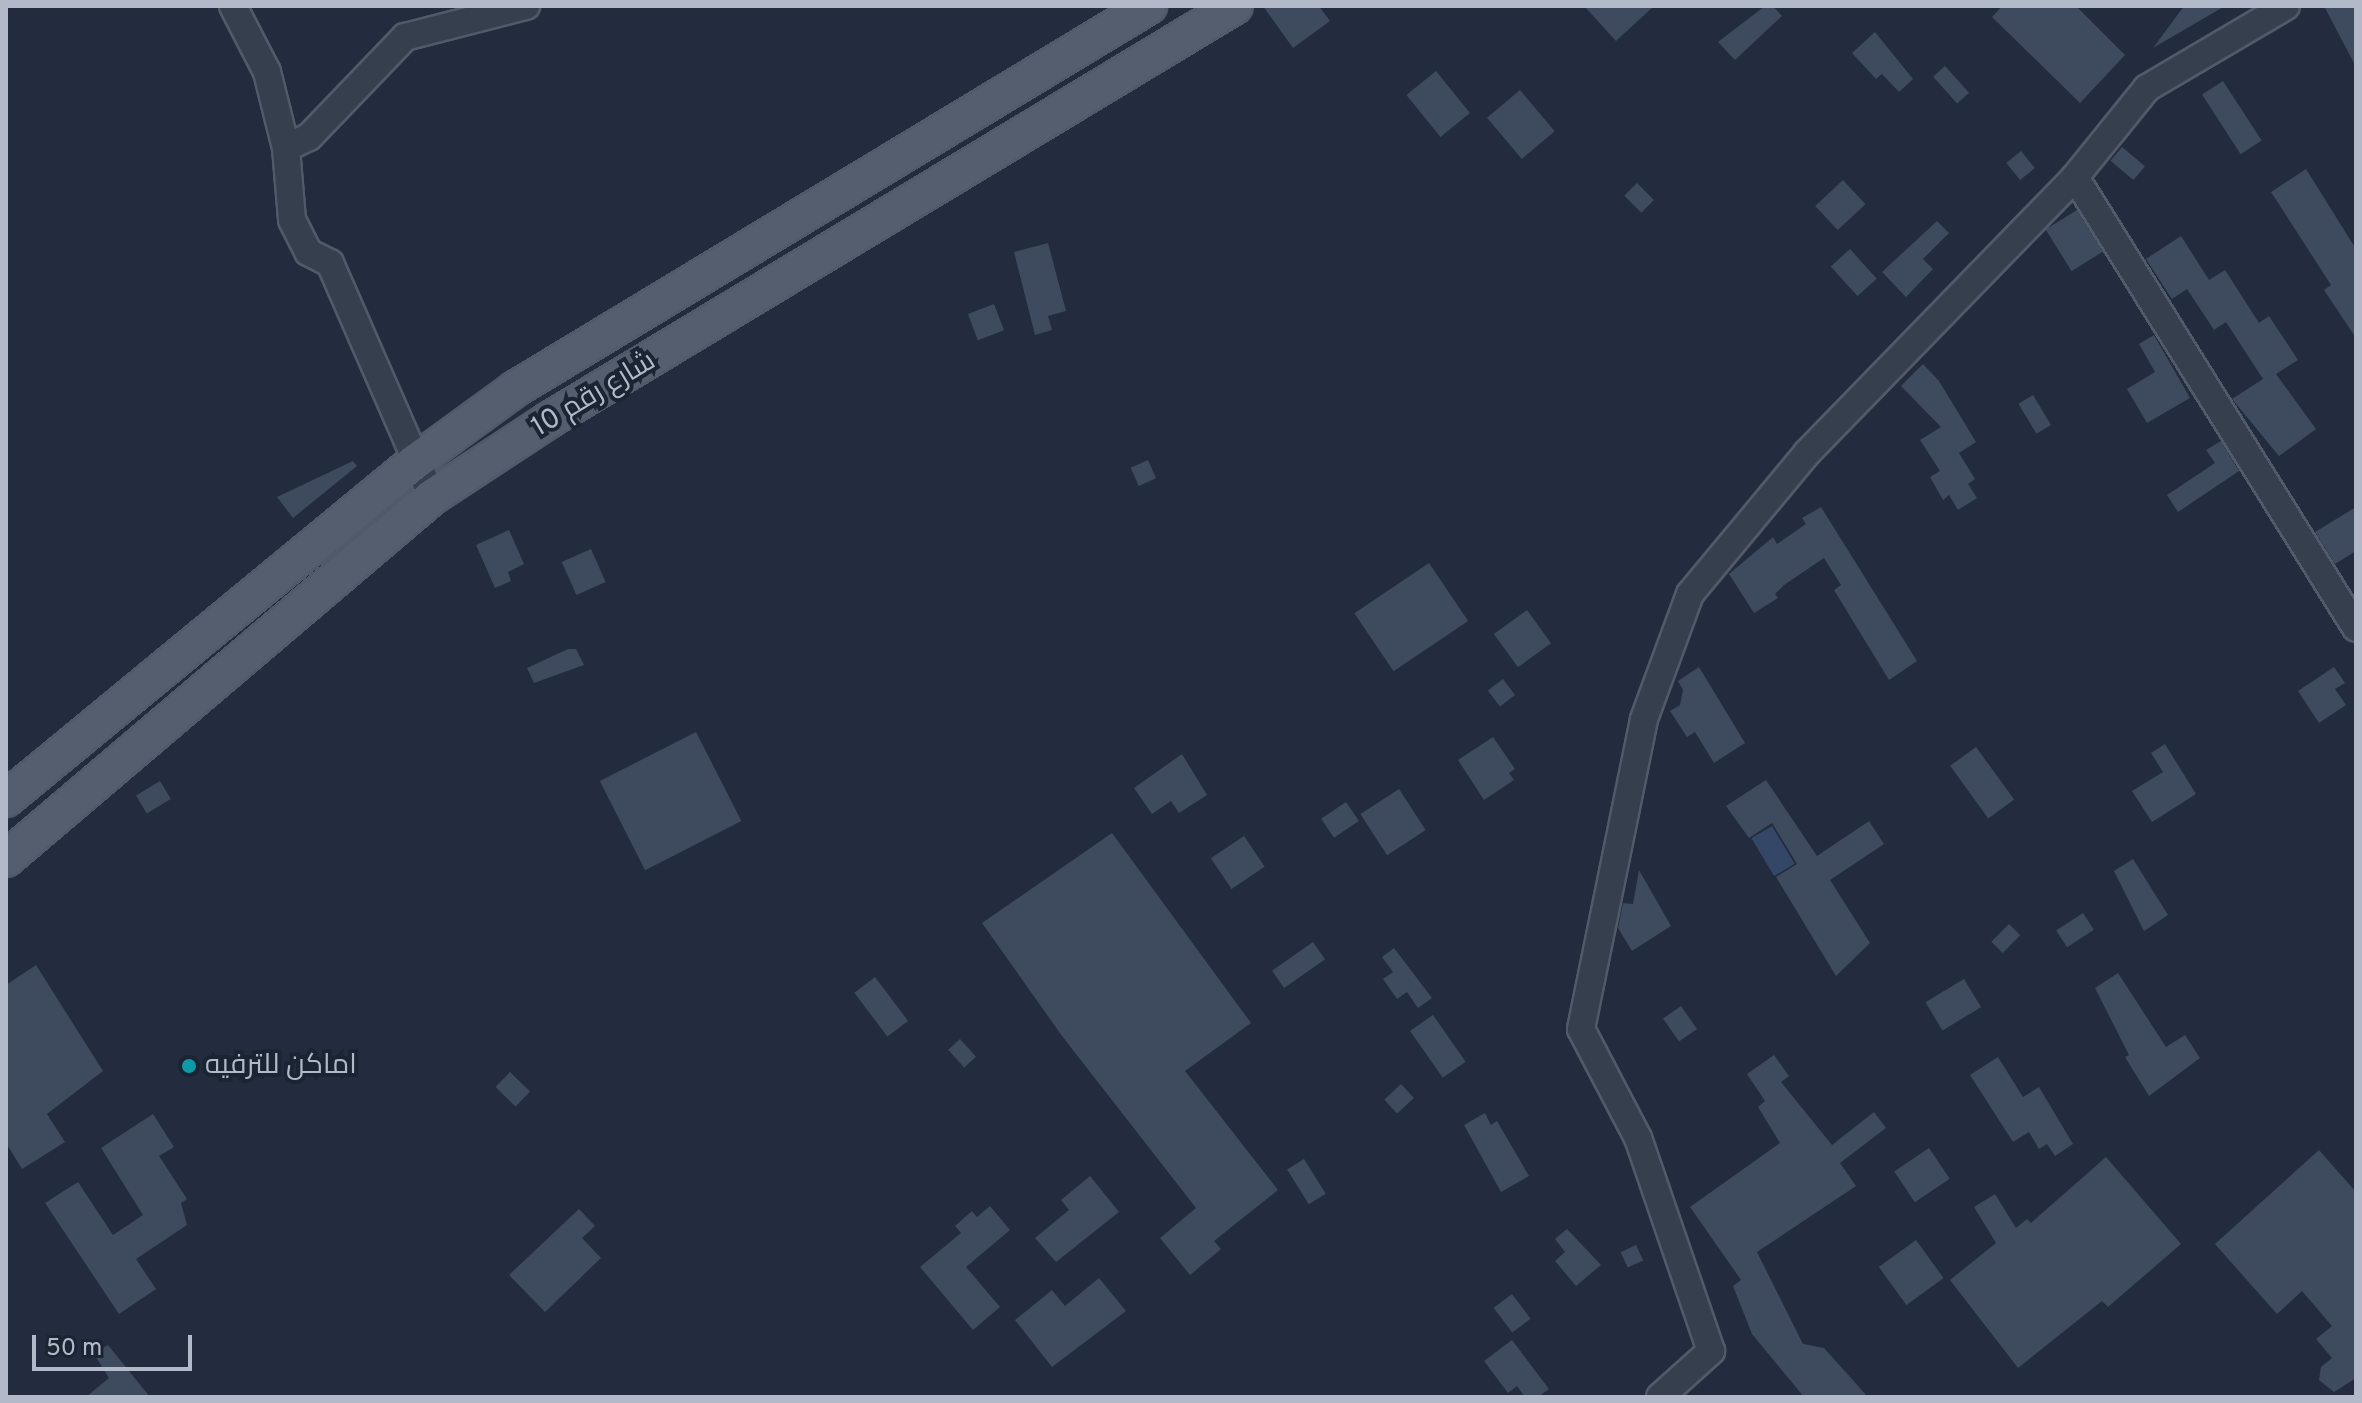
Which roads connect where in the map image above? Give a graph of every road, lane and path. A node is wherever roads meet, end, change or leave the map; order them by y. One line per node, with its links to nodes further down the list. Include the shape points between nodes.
1 (233, 6): 6 (street, via 267,72)
2 (526, 6): 6 (street, via 405,37 309,137)
3 (1149, 6): 8 (main road, شارع رقم 10, via 515,389)
4 (1235, 6): 9 (main road, شارع رقم 10, via 549,420)
5 (2286, 6): 7 (street, via 2147,88)
6 (286, 148): 8 (street, via 292,220 308,252 330,263)
7 (2075, 177): 10 (street); 13 (street, via 1807,453 1690,594 1644,719 1581,1029 1638,1138 1711,1351)
8 (415, 462): 9 (street); 11 (main road, شارع رقم 10)
9 (432, 497): 12 (main road, شارع رقم 10)
10 (2356, 628)
11 (6, 799)
12 (6, 859)
13 (1660, 1397)

